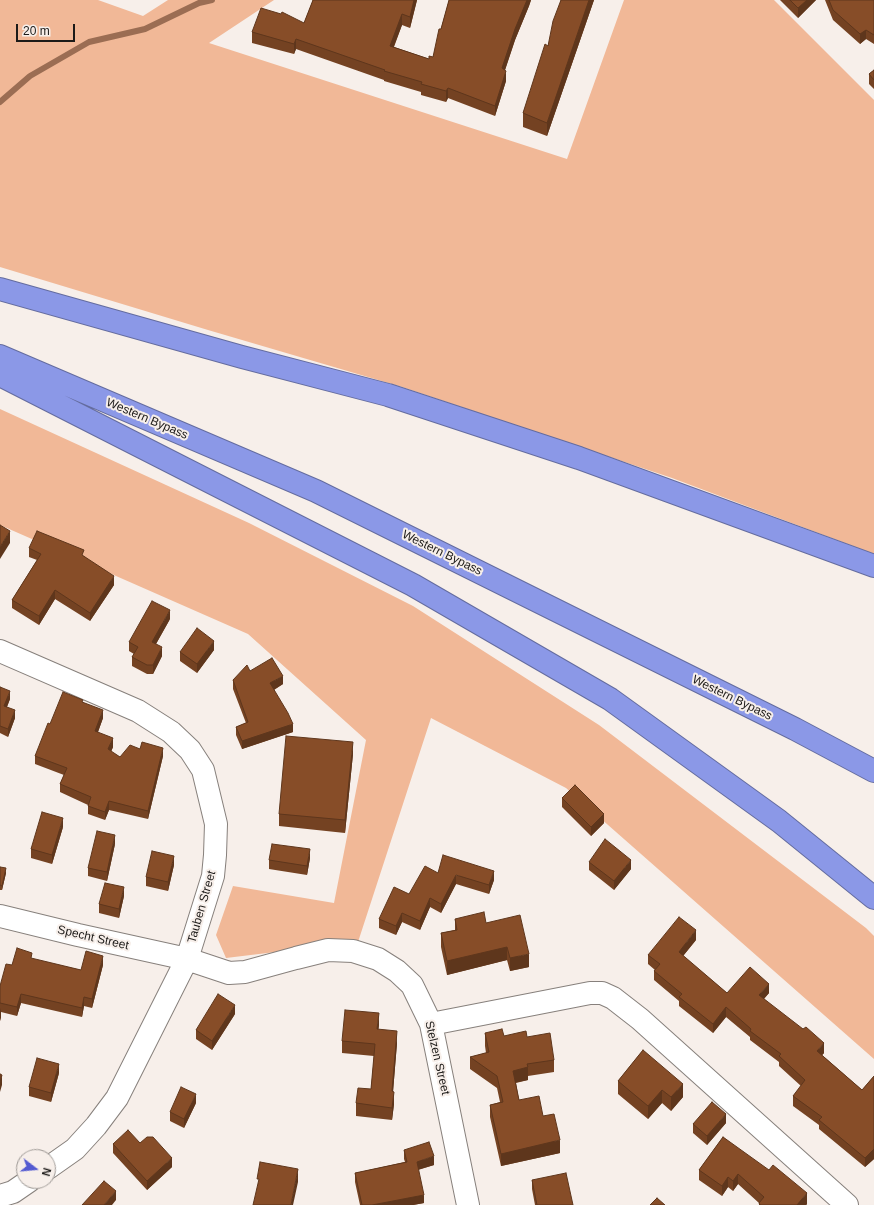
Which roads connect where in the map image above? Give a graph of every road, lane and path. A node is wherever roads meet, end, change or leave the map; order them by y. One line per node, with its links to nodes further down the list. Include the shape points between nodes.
1 (0, 290): 4 (highway, via 388,395 579,458)
2 (0, 356): 6 (highway, Western Bypass, via 316,491 795,729)
3 (0, 375): 7 (highway, via 413,585 610,699 779,821)
4 (874, 566)
5 (0, 651): 9 (street, Tauben Street, via 138,710 171,732 190,750 203,770 216,824 215,855 213,876)
6 (874, 771)
7 (874, 898)
8 (0, 916): 9 (street, Specht Street)
9 (187, 959): 10 (street, Stelzen Street, via 228,973 246,972 328,950 353,951 396,970 412,985); 11 (street, Tauben Street, via 117,1098 75,1149)
10 (431, 1024): 12 (street, Stelzen Street); 13 (street, via 590,993 602,993 613,998 640,1019)
11 (56, 1162)
12 (468, 1205)
13 (847, 1205)

